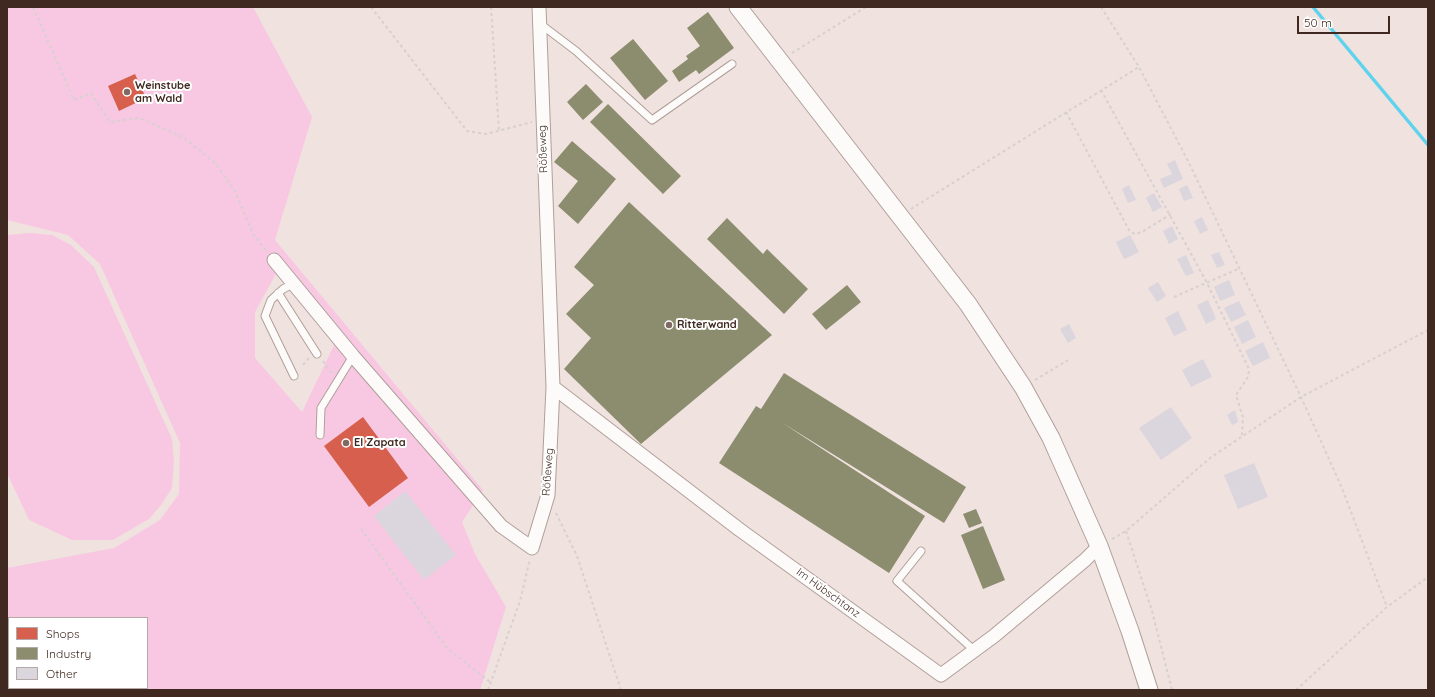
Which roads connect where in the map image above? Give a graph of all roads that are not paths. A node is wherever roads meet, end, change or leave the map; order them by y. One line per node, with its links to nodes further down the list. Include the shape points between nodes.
1 (539, 7): 3 (street, Rößeweg)
2 (738, 7): 13 (street, via 968,304 1024,388 1051,438)
3 (539, 23): 4 (lane, via 576,51 652,120); 11 (street, Rößeweg)
4 (732, 64)
5 (274, 260): 6 (street)
6 (293, 284): 7 (lane); 9 (street)
7 (278, 293): 8 (lane); 10 (lane, via 271,300 265,316)
8 (314, 355)
9 (353, 356): 11 (street, Rößeweg, via 501,526 532,548 548,495); 12 (lane, via 320,408)
10 (294, 376)
11 (553, 387): 15 (street, Im Hübschtanz, via 740,530 941,675)
12 (320, 435)
13 (1099, 546): 15 (street, Im Hübschtanz); 16 (street)
14 (921, 551): 15 (lane, via 897,581)
15 (975, 651)
16 (1149, 690)

